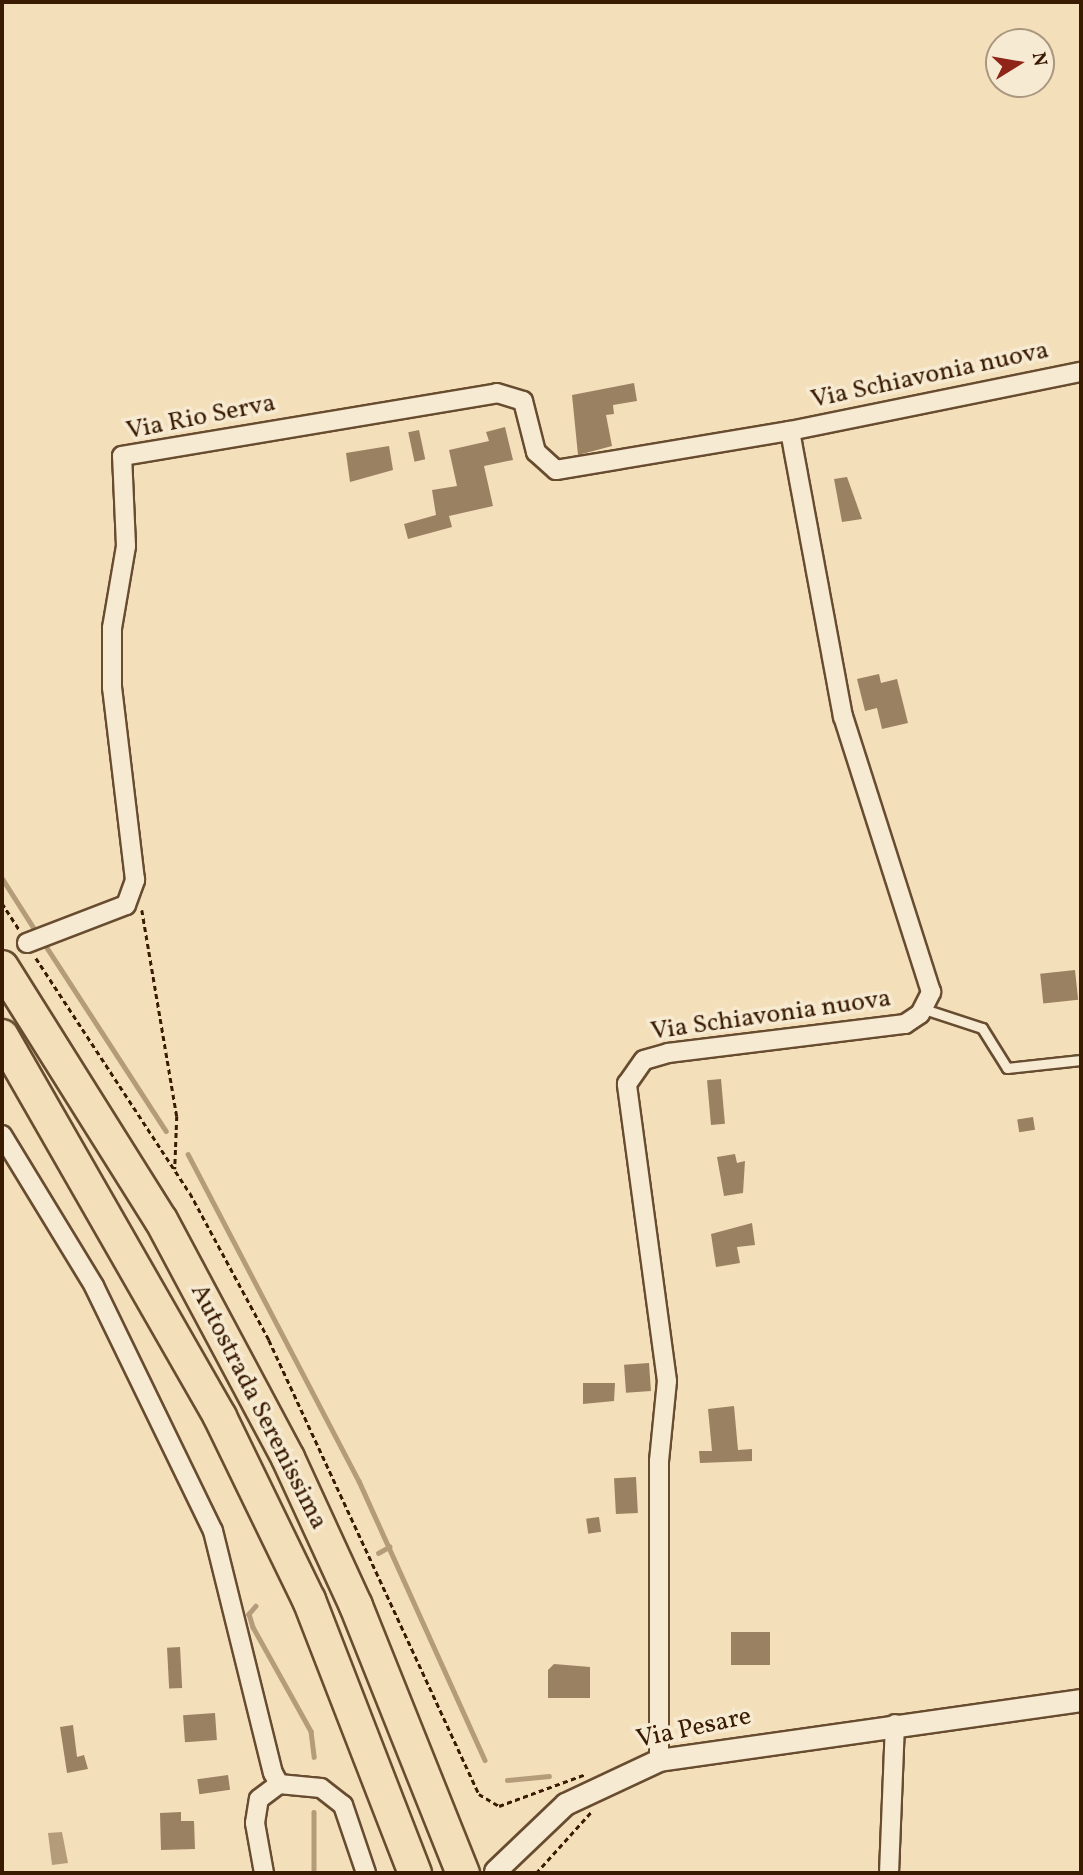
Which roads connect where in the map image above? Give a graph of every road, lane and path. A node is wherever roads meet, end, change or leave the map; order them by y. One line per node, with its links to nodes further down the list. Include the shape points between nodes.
1 (1081, 372): 2 (street, Via Schiavonia nuova)
2 (790, 431): 3 (street, Via Rio Serva, via 556,470 536,452 523,401 497,393 122,456 127,546 112,628 112,688 135,862); 7 (street, Via Schiavonia nuova, via 844,717 929,977)
3 (131, 895): 5 (street, via 109,913); 11 (path, via 141,907 177,1116)
4 (2, 903): 5 (path)
5 (37, 938): 11 (path)
6 (2, 967): 12 (highway, Autostrada Serenissima, via 161,1220 288,1458)
7 (924, 1009): 9 (lane, via 982,1028 1007,1068); 16 (street, Via Schiavonia nuova, via 905,1024 668,1053 644,1060 627,1084 667,1381 659,1461)
8 (2, 1036): 13 (highway, Autostrada Serenissima, via 184,1350)
9 (1081, 1060)
10 (2, 1135): 18 (street, via 93,1286 213,1531 254,1713)
11 (175, 1169): 17 (path, via 310,1417 479,1794 499,1806 582,1772)
12 (356, 1606): 20 (highway, via 391,1657); 25 (highway, Autostrada Serenissima)
13 (342, 1679): 23 (highway, via 345,1721); 24 (highway, Autostrada Serenissima)
14 (1081, 1699): 15 (street, Via Pesare)
15 (895, 1724): 16 (street, Via Pesare); 27 (street)
16 (659, 1760): 17 (street, Via Pesare)
17 (605, 1782): 19 (street, Via Pesare)
18 (279, 1784): 21 (street, via 259,1798 256,1823); 22 (street, via 321,1788 343,1805)
19 (585, 1791): 20 (street, Via Pesare, via 538,1825); 26 (path, via 593,1817 550,1852)
20 (489, 1872)
21 (264, 1873)
22 (366, 1873)
23 (398, 1873)
24 (415, 1873)
25 (463, 1873)
26 (536, 1873)
27 (889, 1873)

